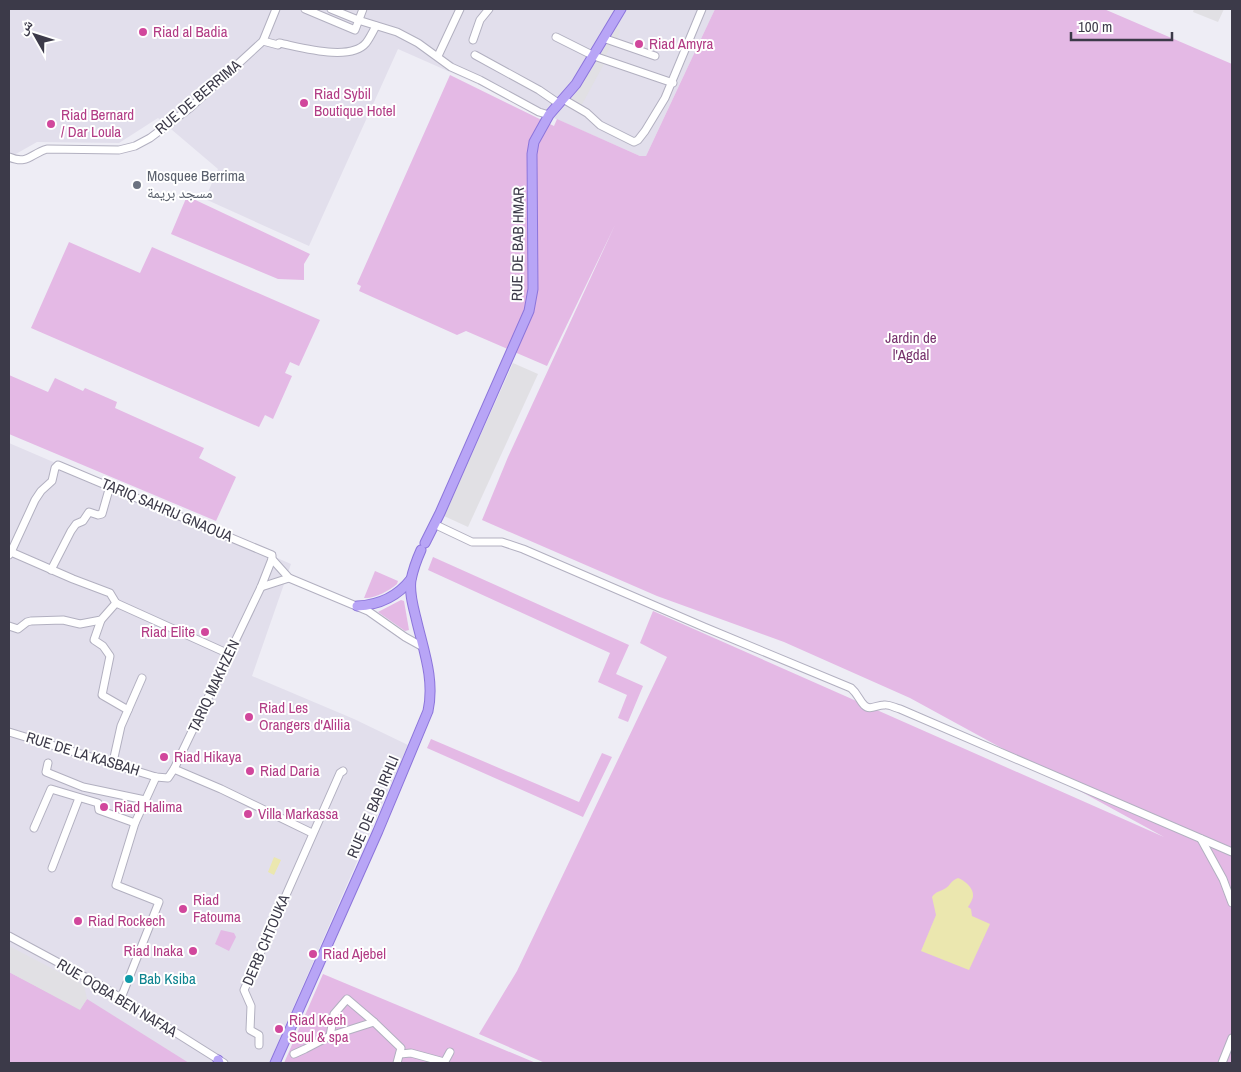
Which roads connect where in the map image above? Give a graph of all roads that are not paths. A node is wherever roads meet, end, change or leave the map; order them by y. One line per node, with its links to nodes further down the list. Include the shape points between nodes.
1 (276, 9): 13 (street, RUE DE BERRIMA)
2 (305, 9): 9 (street, via 355,30)
3 (331, 9): 9 (street)
4 (364, 9): 9 (street)
5 (460, 9): 16 (street)
6 (488, 9): 14 (street)
7 (621, 9): 12 (main road, RUE DE BAB HMAR)
8 (702, 9): 19 (street)
9 (358, 20): 10 (street)
10 (376, 26): 13 (street, via 366,44 345,52 278,45); 16 (street, via 397,32)
11 (556, 37): 17 (street)
12 (603, 38): 17 (main road, RUE DE BAB HMAR); 18 (street)
13 (263, 40): 22 (street, RUE DE BERRIMA, via 190,108 135,146 119,150 47,148 24,161)
14 (473, 40)
15 (475, 55): 20 (street)
16 (438, 56): 21 (street, via 452,67)
17 (594, 56): 19 (street); 20 (main road, RUE DE BAB HMAR)
18 (655, 56)
19 (672, 83): 20 (street, via 645,131 634,142)
20 (561, 101): 21 (main road, RUE DE BAB HMAR)
21 (549, 115): 24 (main road, RUE DE BAB HMAR, via 534,142 532,154 533,289 529,311)
22 (9, 157)
23 (110, 486): 26 (street, TARIQ SAHRIJ GNAOUA, via 58,465 52,481 35,500); 27 (street, TARIQ SAHRIJ GNAOUA, via 272,555); 28 (street, via 102,514 89,512 83,521 76,524)
24 (434, 524): 25 (main road, RUE DE BAB HMAR); 51 (street, via 472,542 502,542 523,549 851,688 866,707 885,704 900,709)
25 (423, 546): 30 (main road, RUE DE BAB IRHLI)
26 (10, 554): 28 (street)
27 (272, 559): 29 (street, TARIQ SAHRIJ GNAOUA); 31 (street, TARIQ MAKHZEN)
28 (51, 570): 32 (street, via 110,594)
29 (288, 578): 31 (street); 33 (street)
30 (411, 579): 33 (main road, via 390,597 374,604); 36 (main road, RUE DE BAB IRHLI)
31 (261, 587): 37 (street, TARIQ MAKHZEN)
32 (116, 603): 34 (street); 37 (street)
33 (357, 606): 36 (street)
34 (101, 620): 35 (street, via 80,624 64,620 30,621 18,629); 39 (street, via 94,640 107,650 110,659 102,695)
35 (9, 626)
36 (423, 647): 66 (main road, RUE DE BAB IRHLI, via 430,694 422,728)
37 (229, 654): 43 (street, TARIQ MAKHZEN)
38 (142, 678): 39 (street)
39 (128, 710): 41 (street, via 119,730)
40 (9, 732): 41 (street, RUE DE LA KASBAH)
41 (113, 762): 45 (street, RUE DE LA KASBAH)
42 (48, 763): 47 (street, via 46,772 83,787)
43 (174, 769): 45 (street, via 166,779); 50 (street)
44 (343, 771): 50 (street, DERB CHTOUKA)
45 (156, 777): 47 (street)
46 (79, 798): 48 (street, via 98,803 98,810); 49 (street, via 51,789); 53 (street)
47 (145, 800): 48 (street)
48 (135, 824): 56 (street, via 116,885 159,902)
49 (34, 828)
50 (312, 833): 60 (street, DERB CHTOUKA, via 244,990 251,1006 250,1030 259,1035)
51 (1201, 839): 52 (street); 54 (street)
52 (1232, 852)
53 (52, 868)
54 (1232, 903)
55 (9, 936): 56 (street, RUE OQBA BEN NAFAA)
56 (121, 998): 64 (street, RUE OQBA BEN NAFAA)
57 (374, 1022): 58 (street); 58 (street, via 347,999 334,1014); 63 (street, via 401,1048)
58 (330, 1036): 62 (street)
59 (1232, 1038): 68 (street)
60 (259, 1045)
61 (450, 1052): 65 (street)
62 (294, 1054)
63 (400, 1054): 65 (street, via 410,1053); 67 (street)
64 (220, 1062)
65 (444, 1062)
66 (275, 1063)
67 (397, 1063)
68 (1222, 1063)

